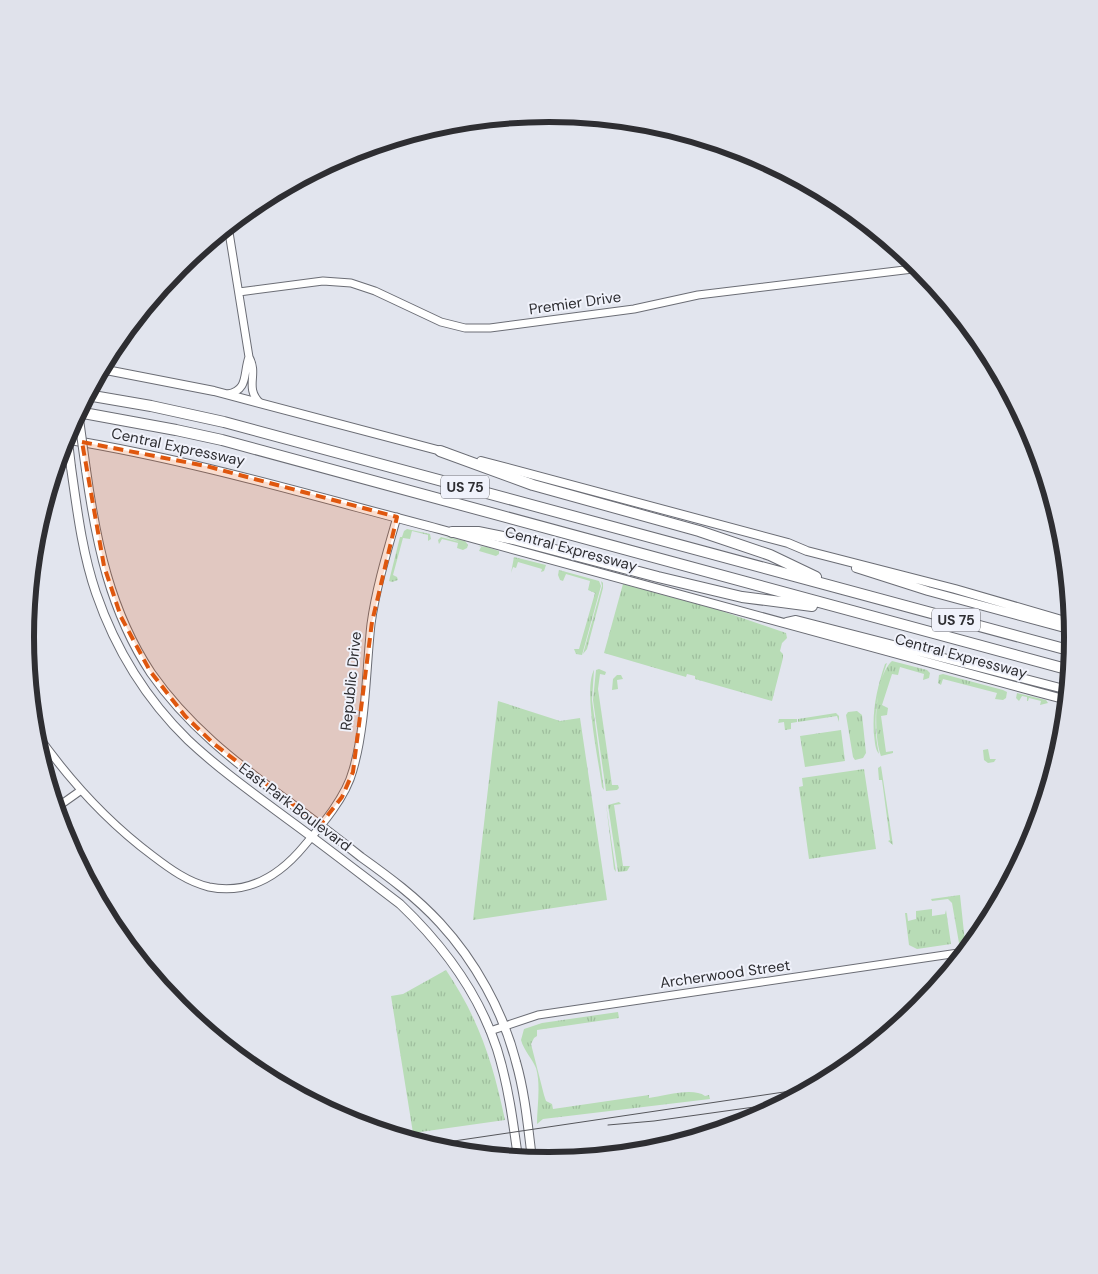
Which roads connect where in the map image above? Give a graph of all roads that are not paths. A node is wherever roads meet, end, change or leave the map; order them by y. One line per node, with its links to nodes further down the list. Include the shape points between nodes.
1 (229, 233): 3 (street)
2 (909, 269): 3 (street, Premier Drive, via 698,294 634,309 484,328 465,328 441,322 351,283 323,281)
3 (239, 292): 4 (street)
4 (249, 357): 6 (street, via 240,390); 8 (street, via 253,373 252,391)
5 (109, 370): 6 (main road)
6 (226, 394): 8 (main road)
7 (94, 396): 17 (highway, US 75, via 224,422)
8 (260, 403): 13 (main road)
9 (85, 413): 18 (highway, Central Expressway / US 75, via 222,440)
10 (80, 425): 24 (main road, East Park Boulevard, bridge, via 96,537 122,617)
11 (73, 441): 14 (main road, Central Expressway, via 214,468)
12 (69, 450): 26 (main road, East Park Boulevard, bridge, via 88,567 107,621)
13 (440, 450): 16 (main road); 17 (highway, via 533,486 699,531 770,555)
14 (396, 517): 15 (main road, Central Expressway); 35 (street, Republic Drive, via 372,622 353,772 342,796)
15 (452, 532): 18 (highway, via 478,532 522,541 742,596); 22 (main road, Central Expressway)
16 (808, 551): 20 (main road); 23 (main road, via 902,583)
17 (840, 588): 25 (highway, US 75)
18 (840, 608): 27 (highway, Central Expressway / US 75)
19 (1063, 619): 20 (main road)
20 (1060, 620): 21 (main road)
21 (1064, 621)
22 (785, 623): 28 (main road, via 796,620); 29 (main road, Central Expressway)
23 (1064, 628)
24 (138, 649): 26 (main road); 30 (main road, East Park Boulevard, via 160,685)
25 (1064, 649)
26 (125, 658): 31 (main road, East Park Boulevard, via 145,690)
27 (1063, 668)
28 (1061, 688)
29 (1060, 699)
30 (197, 728): 31 (main road); 35 (main road, East Park Boulevard)
31 (187, 739): 36 (main road, East Park Boulevard, via 244,787)
32 (46, 745): 33 (street, Republic Drive)
33 (80, 791): 34 (street); 36 (street, Republic Drive, via 161,862 188,879 211,887 258,883 285,867)
34 (61, 804)
35 (320, 826): 36 (street, Republic Drive); 37 (main road, East Park Boulevard)
36 (312, 837): 38 (main road, East Park Boulevard)
37 (410, 894): 38 (main road); 40 (main road, East Park Boulevard, via 465,954)
38 (400, 904): 41 (main road, East Park Boulevard, via 447,956 470,990)
39 (956, 953): 40 (street, Archerwood Street, via 538,1015)
40 (503, 1026): 41 (street, Archerwood Street); 43 (main road, East Park Boulevard, via 518,1068)
41 (490, 1031): 42 (main road, East Park Boulevard, via 506,1084)
42 (517, 1151)
43 (531, 1151)

